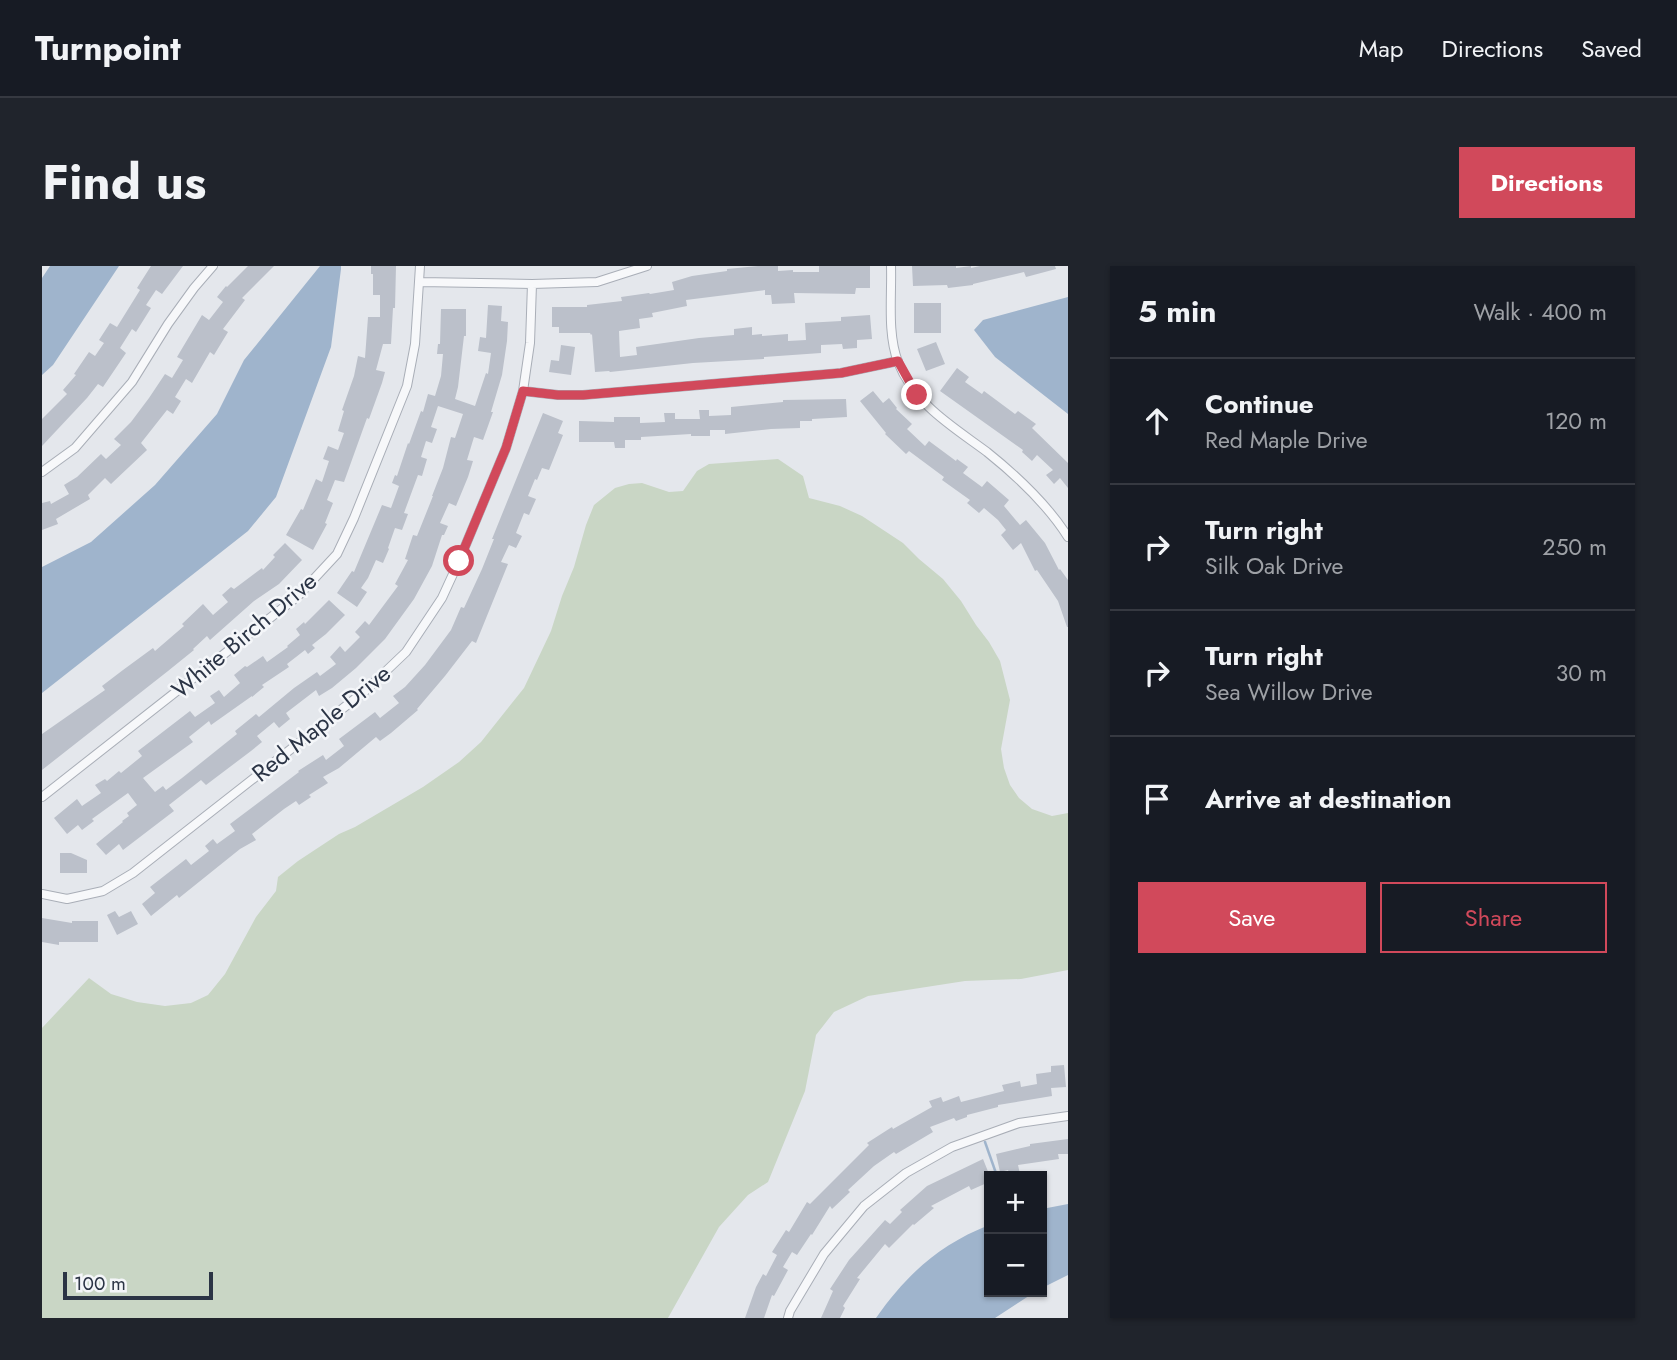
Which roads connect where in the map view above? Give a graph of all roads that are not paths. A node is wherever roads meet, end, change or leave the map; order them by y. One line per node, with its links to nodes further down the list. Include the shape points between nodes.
1 (214, 266): 9 (street, via 168,324 132,382 75,448)
2 (420, 266): 5 (street, White Birch Drive)
3 (647, 266): 6 (street, via 597,282)
4 (891, 266): 7 (street, via 892,333)
5 (420, 282): 6 (street); 11 (street, White Birch Drive, via 407,386 337,554 298,596)
6 (532, 284): 8 (street, Red Maple Drive)
7 (898, 361): 8 (street, via 841,373 583,395); 10 (street, via 917,395 1036,495)
8 (523, 391): 12 (street, Red Maple Drive, via 506,448 459,561 442,598 406,652 365,691 133,873 103,891 68,899)
9 (42, 472)
10 (1068, 537)
11 (42, 797)
12 (42, 894)
13 (1068, 1116): 14 (street, via 1019,1123 952,1147 905,1173 864,1206 824,1254)
14 (788, 1318)

